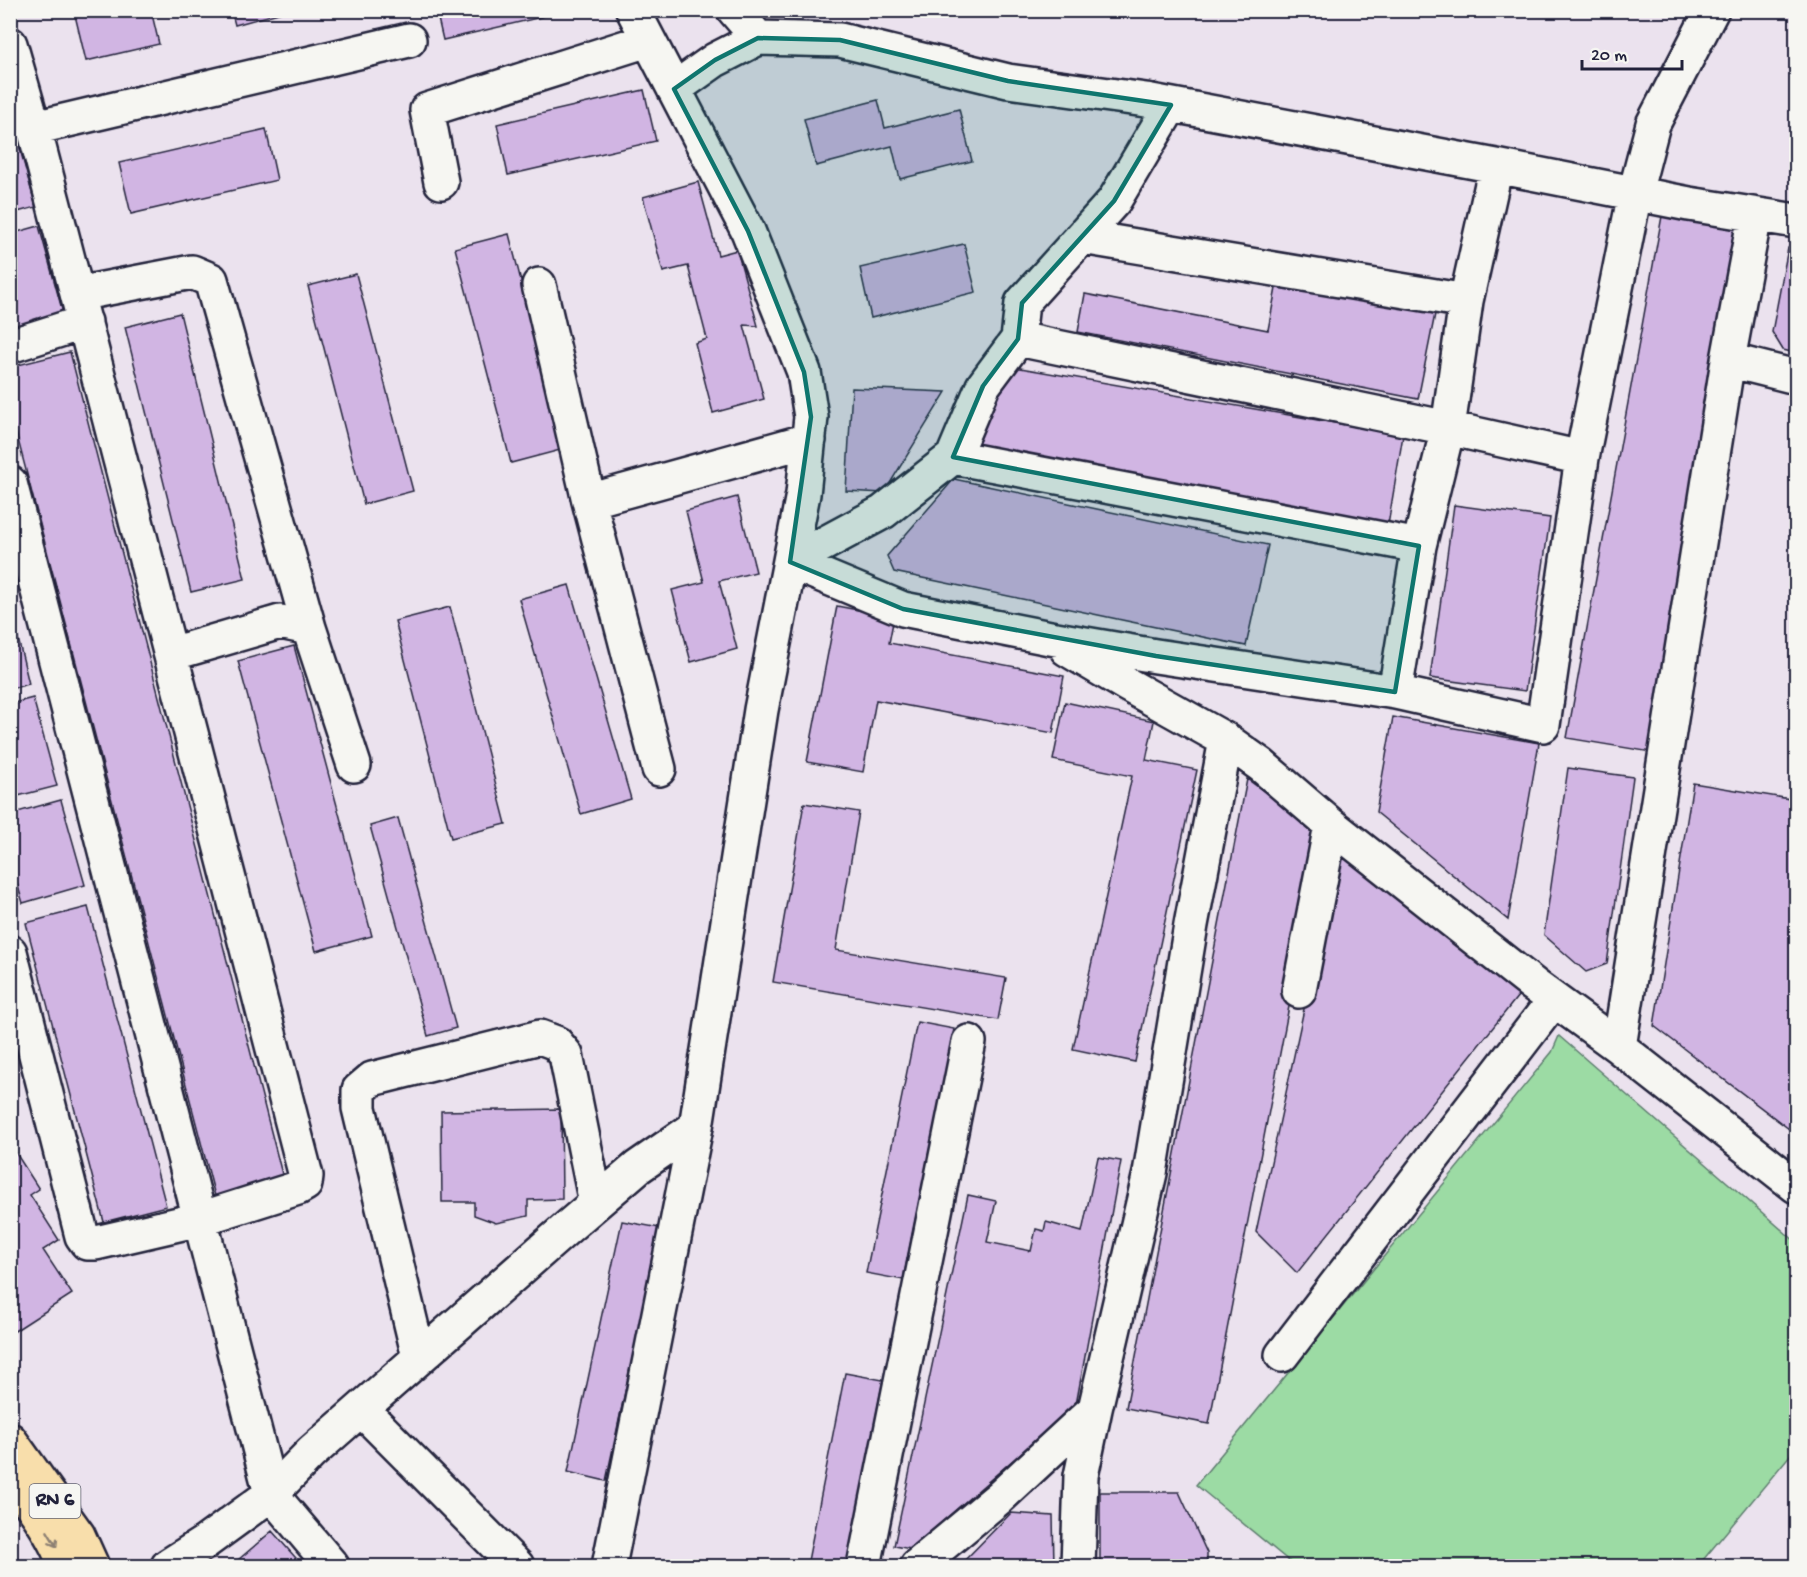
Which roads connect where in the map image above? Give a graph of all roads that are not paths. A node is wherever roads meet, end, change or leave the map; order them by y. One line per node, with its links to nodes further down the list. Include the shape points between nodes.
1 (633, 10): 6 (street)
2 (734, 10): 4 (street)
3 (1712, 10): 13 (street, via 1653,124)
4 (758, 38): 8 (street, via 715,60); 9 (street, via 840,40 1008,81)
5 (409, 40): 10 (street)
6 (648, 40): 8 (street); 12 (street, via 427,110)
7 (10, 44): 10 (street)
8 (674, 89): 25 (street, via 748,231 804,372 811,417)
9 (1171, 105): 11 (street); 16 (street, via 1114,201)
10 (34, 128): 19 (street)
11 (1496, 166): 13 (street); 18 (street)
12 (441, 182)
13 (1635, 193): 14 (street); 27 (street)
14 (1755, 215): 15 (street); 22 (street)
15 (1797, 221)
16 (1082, 237): 18 (street); 20 (street, via 1022,303)
17 (539, 285): 29 (street)
18 (1466, 301): 24 (street)
19 (81, 308): 21 (street); 32 (street, via 192,272 211,280); 34 (street)
20 (1018, 339): 24 (street); 26 (street, via 983,386)
21 (10, 346)
22 (1728, 360): 23 (street); 44 (street)
23 (1797, 377)
24 (1448, 428): 27 (street); 30 (street)
25 (809, 440): 29 (street); 31 (street)
26 (953, 457): 30 (street); 31 (street, via 883,512)
27 (1582, 458): 35 (street, via 1543,725)
28 (10, 483): 48 (street)
29 (589, 501): 38 (street)
30 (1419, 546): 35 (street)
31 (790, 562): 33 (street, via 903,609); 45 (street, via 761,710)
32 (309, 628): 34 (street, via 279,622); 37 (street)
33 (1050, 638): 35 (street); 36 (street)
34 (171, 654): 48 (street, via 306,1176 305,1184 298,1188)
35 (1395, 692)
36 (1226, 740): 39 (street); 52 (street, via 1150,1173)
37 (354, 765)
38 (659, 769)
39 (1330, 825): 41 (street); 42 (street)
40 (10, 951): 48 (street, via 82,1236 87,1243 96,1243)
41 (1299, 991)
42 (1554, 1000): 44 (street); 49 (street)
43 (969, 1042): 62 (street)
44 (1619, 1047): 46 (street)
45 (696, 1127): 47 (street, via 638,1167); 61 (street)
46 (1797, 1186)
47 (596, 1203): 50 (street); 50 (street, via 566,1054 556,1043 540,1037 372,1079 359,1090 359,1108)
48 (200, 1219): 55 (street)
49 (1282, 1355)
50 (419, 1357): 51 (street)
51 (361, 1409): 55 (street); 60 (street)
52 (1095, 1409): 63 (street, via 1000,1497); 64 (street, via 1081,1476)
53 (10, 1440): 57 (main road, RN 6, via 78,1535)
54 (10, 1479): 56 (main road, RN 6, one-way to 56, via 29,1501 62,1554)
55 (271, 1494): 58 (street); 59 (street)
56 (65, 1566)
57 (92, 1566)
58 (168, 1566)
59 (332, 1566)
60 (517, 1566)
61 (609, 1566)
62 (864, 1566)
63 (916, 1566)
64 (1078, 1566)

